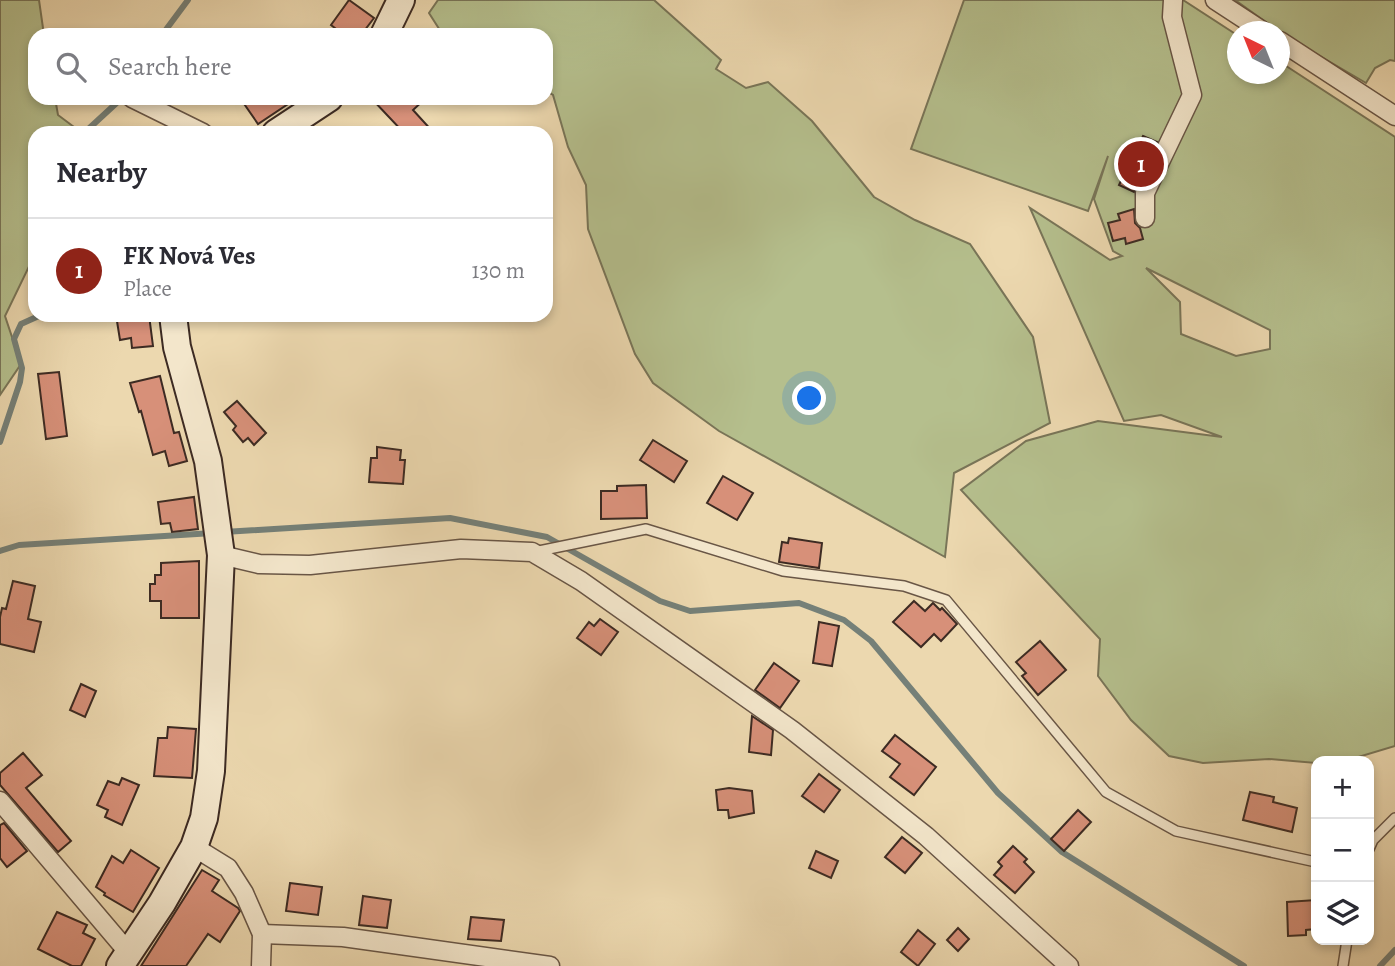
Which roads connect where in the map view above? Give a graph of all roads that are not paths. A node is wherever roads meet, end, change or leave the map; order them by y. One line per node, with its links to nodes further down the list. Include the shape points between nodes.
1 (401, 0): 5 (street)
2 (1173, 0): 12 (street, via 1172,17 1192,95 1146,193)
3 (1215, 0): 4 (street)
4 (1247, 21)
5 (387, 28)
6 (1290, 48): 9 (street)
7 (146, 105): 10 (street)
8 (318, 105): 11 (street)
9 (1395, 116)
10 (189, 126)
11 (287, 126)
12 (1146, 218)
13 (174, 322): 15 (street, via 208,461)
14 (541, 551): 15 (street, via 461,549 310,565 259,564); 20 (lane, via 646,529 783,570 904,586 946,600 1106,792 1176,831); 26 (street, via 792,730 926,835)
15 (221, 555): 19 (street, via 211,771)
16 (0, 801): 23 (street)
17 (1395, 818): 18 (lane)
18 (1374, 840)
19 (194, 847): 21 (street, via 228,868); 23 (street)
20 (1311, 861)
21 (262, 934): 24 (street); 25 (street, via 343,937)
22 (1346, 945): 27 (lane)
23 (124, 959)
24 (261, 966)
25 (550, 966)
26 (1069, 966)
27 (1343, 966)

